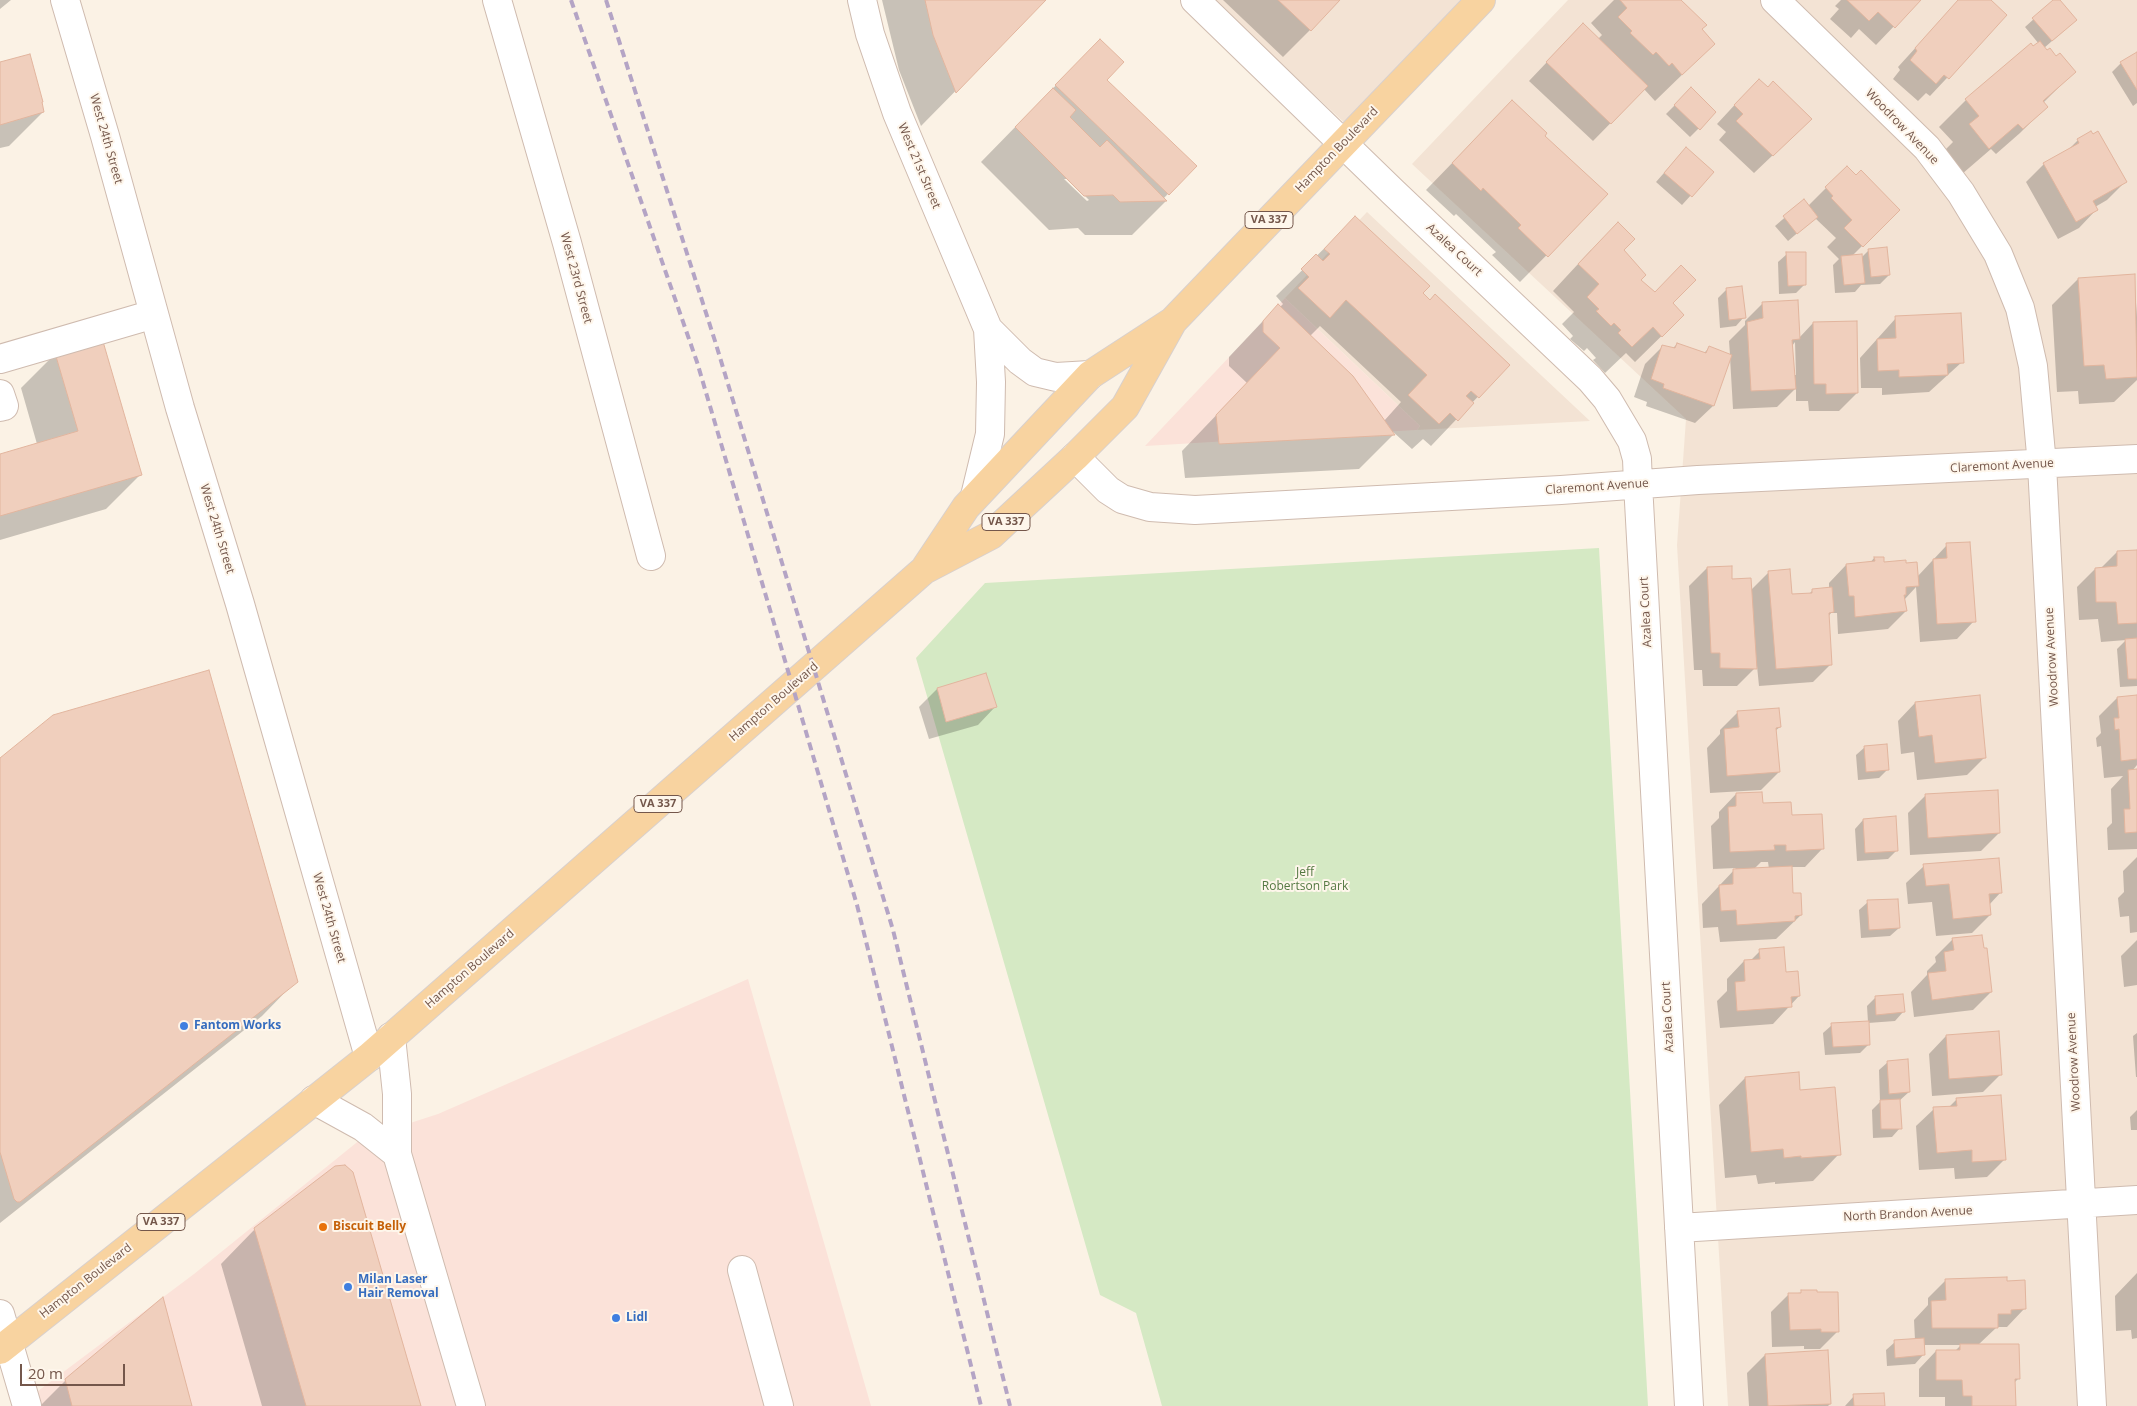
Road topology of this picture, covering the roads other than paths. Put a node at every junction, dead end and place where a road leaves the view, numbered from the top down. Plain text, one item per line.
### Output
1 (65, 0) edge
2 (497, 0) edge
3 (862, 0) edge
4 (1195, 0) edge
5 (1481, 0) edge
6 (1775, 0) edge
7 (1342, 144) junction
8 (154, 314) junction
9 (1173, 321) junction
10 (988, 329) junction
11 (0, 359) edge
12 (1090, 375) junction
13 (0, 394) edge
14 (0, 408) edge
15 (1076, 457) junction
16 (2137, 459) edge
17 (2042, 465) junction
18 (1638, 484) junction
19 (975, 496) junction
20 (652, 556) dead end
21 (924, 570) junction
22 (391, 1037) junction
23 (368, 1058) junction
24 (314, 1100) junction
25 (396, 1154) junction
26 (2137, 1200) edge
27 (2082, 1203) junction
28 (1679, 1228) junction
29 (742, 1270) dead end
30 (0, 1314) edge
31 (4, 1346) edge
32 (27, 1406) edge
33 (471, 1406) edge
34 (779, 1406) edge
35 (1689, 1406) edge
36 (2092, 1406) edge

1 - 8 street, West 24th Street
2 - 20 street, West 23rd Street
3 - 10 street, West 21st Street
4 - 7 street, Azalea Court
5 - 7 main road, Hampton Boulevard / VA 337
6 - 17 street, Woodrow Avenue
7 - 9 main road, Hampton Boulevard / VA 337
7 - 18 street, Azalea Court
8 - 11 street
8 - 23 street, West 24th Street
9 - 12 main road, Hampton Boulevard / VA 337
9 - 15 main road, Hampton Boulevard / VA 337
10 - 12 street, West 21st Street
10 - 19 street, West 21st Street
12 - 19 main road, Hampton Boulevard / VA 337
13 - 14 street
15 - 18 street, Claremont Avenue
15 - 21 main road, Hampton Boulevard / VA 337
16 - 17 street, Claremont Avenue
17 - 18 street, Claremont Avenue
17 - 27 street, Woodrow Avenue
18 - 28 street, Azalea Court
19 - 21 main road, Hampton Boulevard / VA 337
21 - 22 main road, Hampton Boulevard / VA 337
22 - 23 main road, Hampton Boulevard / VA 337
22 - 25 street
23 - 24 main road, Hampton Boulevard / VA 337
24 - 25 street
24 - 31 main road, Hampton Boulevard / VA 337
25 - 33 street
26 - 27 street, North Brandon Avenue
27 - 28 street, North Brandon Avenue
27 - 36 street, Woodrow Avenue
28 - 35 street, Azalea Court
29 - 34 street
30 - 31 street
31 - 32 street

